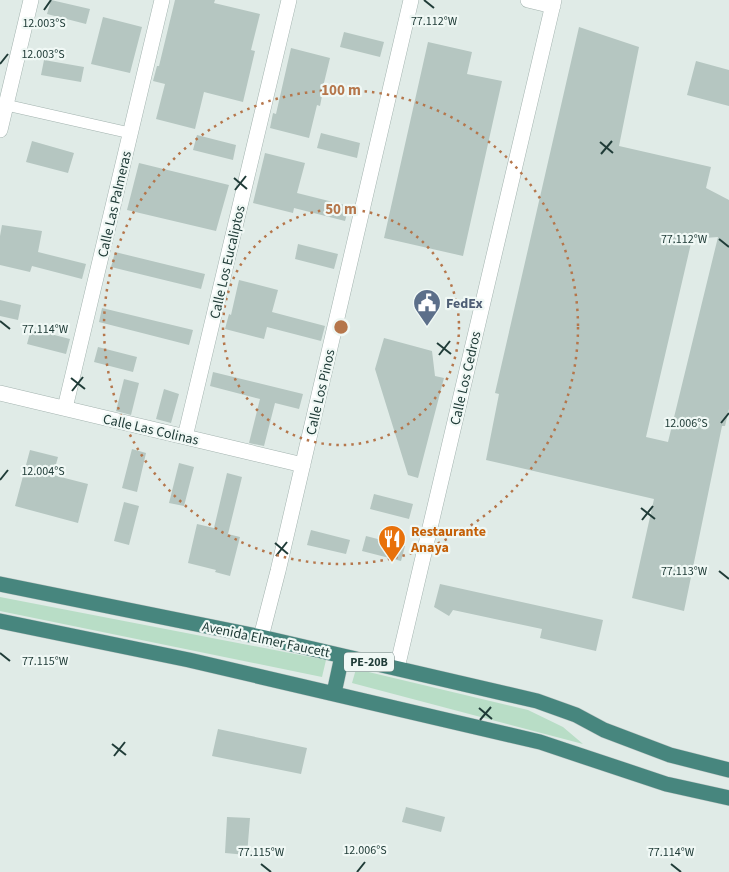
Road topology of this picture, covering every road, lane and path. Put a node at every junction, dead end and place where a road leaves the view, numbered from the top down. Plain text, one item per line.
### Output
1 (31, 0) edge
2 (162, 0) edge
3 (289, 0) edge
4 (411, 0) edge
5 (528, 0) edge
6 (554, 3) edge
7 (6, 105) junction
8 (0, 130) edge
9 (130, 133) junction
10 (0, 393) edge
11 (65, 408) junction
12 (185, 437) junction
13 (302, 465) junction
14 (0, 584) edge
15 (0, 621) edge
16 (261, 637) junction
17 (342, 656) junction
18 (397, 668) junction
19 (334, 693) junction
20 (729, 770) edge
21 (729, 798) edge

1 - 7 street
2 - 9 street, Calle Las Palmeras
3 - 12 street, Calle Los Eucaliptos
4 - 13 street, Calle Los Pinos
5 - 6 street
6 - 18 street, Calle Los Cedros
7 - 8 street
7 - 9 street
9 - 11 street, Calle Las Palmeras
10 - 11 street, Calle Las Colinas
11 - 12 street, Calle Las Colinas
12 - 13 street, Calle Las Colinas
13 - 16 street, Calle Los Pinos
14 - 16 highway, Avenida Elmer Faucett / PE-20B
15 - 19 highway
16 - 17 highway, Avenida Elmer Faucett / PE-20B
17 - 18 highway, Avenida Elmer Faucett / PE-20B
17 - 19 highway
18 - 20 highway, Avenida Elmer Faucett / PE-20B
19 - 21 highway

